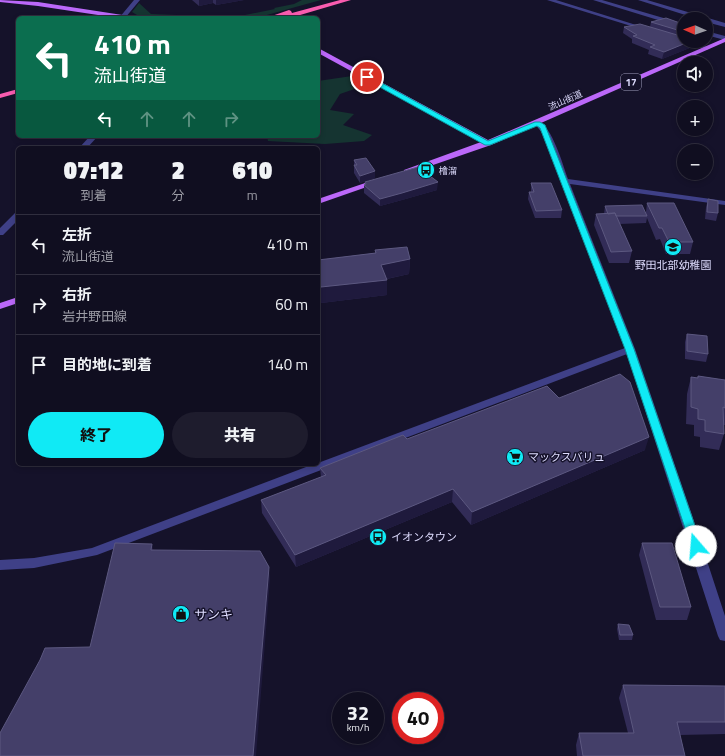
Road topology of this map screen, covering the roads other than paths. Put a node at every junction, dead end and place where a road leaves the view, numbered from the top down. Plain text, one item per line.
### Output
1 (0, 0) edge
2 (137, 0) edge
3 (333, 0) edge
4 (348, 0) edge
5 (550, 0) edge
6 (596, 0) edge
7 (641, 0) edge
8 (681, 12) edge
9 (110, 16) edge
10 (124, 16) edge
11 (276, 16) edge
12 (289, 16) edge
13 (713, 21) edge
14 (677, 24) edge
15 (725, 25) edge
16 (654, 32) edge
17 (713, 35) edge
18 (725, 39) edge
19 (713, 45) edge
20 (707, 48) edge
21 (320, 51) edge
22 (16, 87) edge
23 (0, 91) edge
24 (16, 92) edge
25 (0, 96) edge
26 (538, 123) junction
27 (92, 138) edge
28 (488, 143) junction
29 (85, 146) edge
30 (396, 175) edge
31 (382, 180) edge
32 (566, 181) junction
33 (320, 201) edge
34 (725, 203) edge
35 (16, 217) edge
36 (0, 233) edge
37 (16, 300) edge
38 (2, 304) edge
39 (630, 349) junction
40 (0, 565) edge
41 (725, 636) edge

1 - 9 main road
2 - 10 street
3 - 11 highway
4 - 12 highway
5 - 16 street
6 - 14 street
7 - 8 street
13 - 15 street
17 - 18 street
18 - 19 main road, 流山街道 / 17
20 - 26 main road, 流山街道 / 17
21 - 28 main road
22 - 23 highway
24 - 25 highway
26 - 28 main road, 流山街道 / 17
26 - 32 street
27 - 29 street
28 - 30 main road, 流山街道 / 17
31 - 33 main road
32 - 34 street
32 - 39 street
35 - 36 street
37 - 38 main road
39 - 40 street
39 - 41 street

